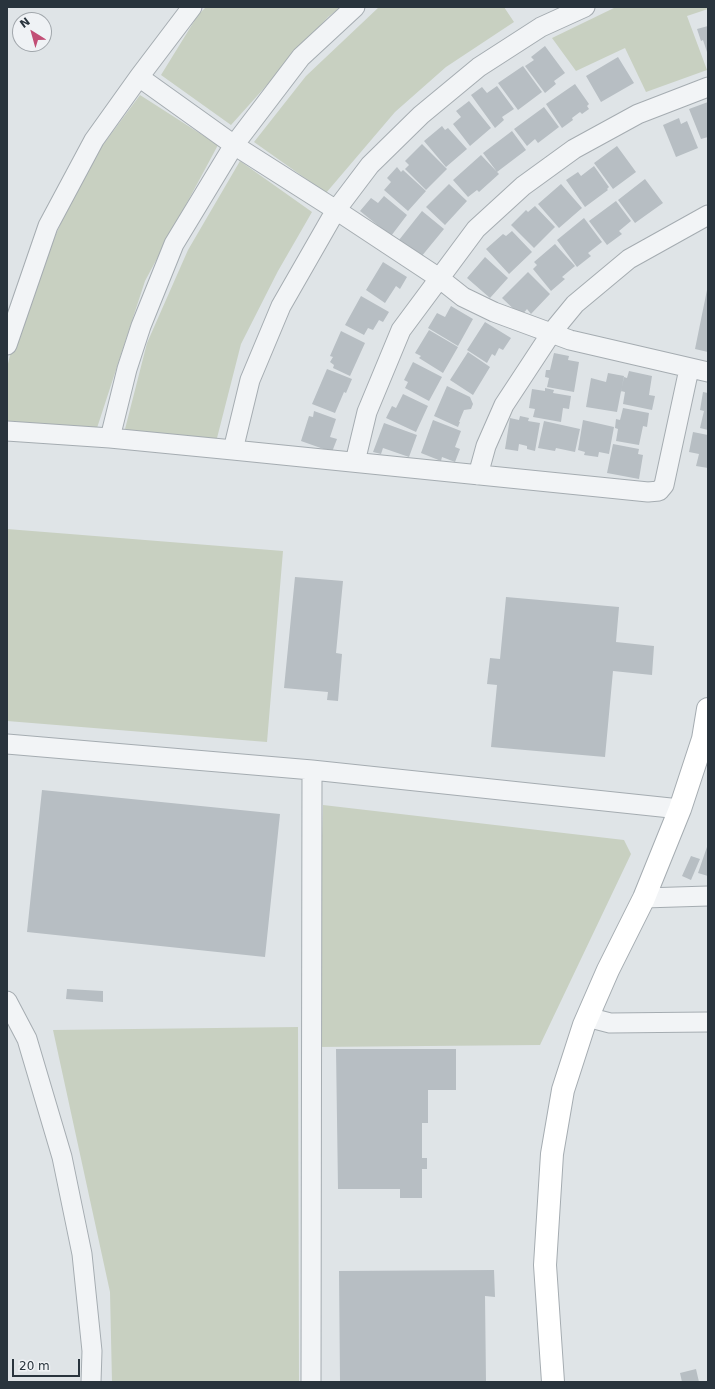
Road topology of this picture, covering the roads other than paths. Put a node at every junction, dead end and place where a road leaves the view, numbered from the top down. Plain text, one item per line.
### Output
1 (192, 7) edge
2 (355, 7) edge
3 (585, 7) edge
4 (139, 77) junction
5 (708, 87) edge
6 (234, 145) junction
7 (336, 210) junction
8 (708, 215) edge
9 (439, 278) junction
10 (552, 332) junction
11 (7, 345) edge
12 (689, 369) junction
13 (708, 372) edge
14 (7, 431) edge
15 (110, 438) junction
16 (233, 450) junction
17 (355, 462) junction
18 (478, 475) junction
19 (708, 709) edge
20 (706, 739) edge
21 (7, 744) edge
22 (312, 770) junction
23 (680, 809) junction
24 (708, 896) edge
25 (644, 898) junction
26 (7, 1001) edge
27 (587, 1017) junction
28 (708, 1022) edge
29 (91, 1382) edge
30 (311, 1382) edge
31 (553, 1382) edge

1 - 4 street
2 - 6 street
3 - 7 street
4 - 6 street
4 - 11 street
5 - 9 street
6 - 7 street
6 - 15 street
7 - 9 street
7 - 16 street
8 - 10 street
9 - 10 street
9 - 17 street
10 - 12 street
10 - 18 street
12 - 13 street
12 - 18 street
14 - 15 street
15 - 16 street
16 - 17 street
17 - 18 street
19 - 20 street
20 - 23 street
21 - 22 street
22 - 23 street
22 - 30 street
23 - 25 street
24 - 25 street
25 - 27 street
26 - 29 street
27 - 28 street
27 - 31 street

